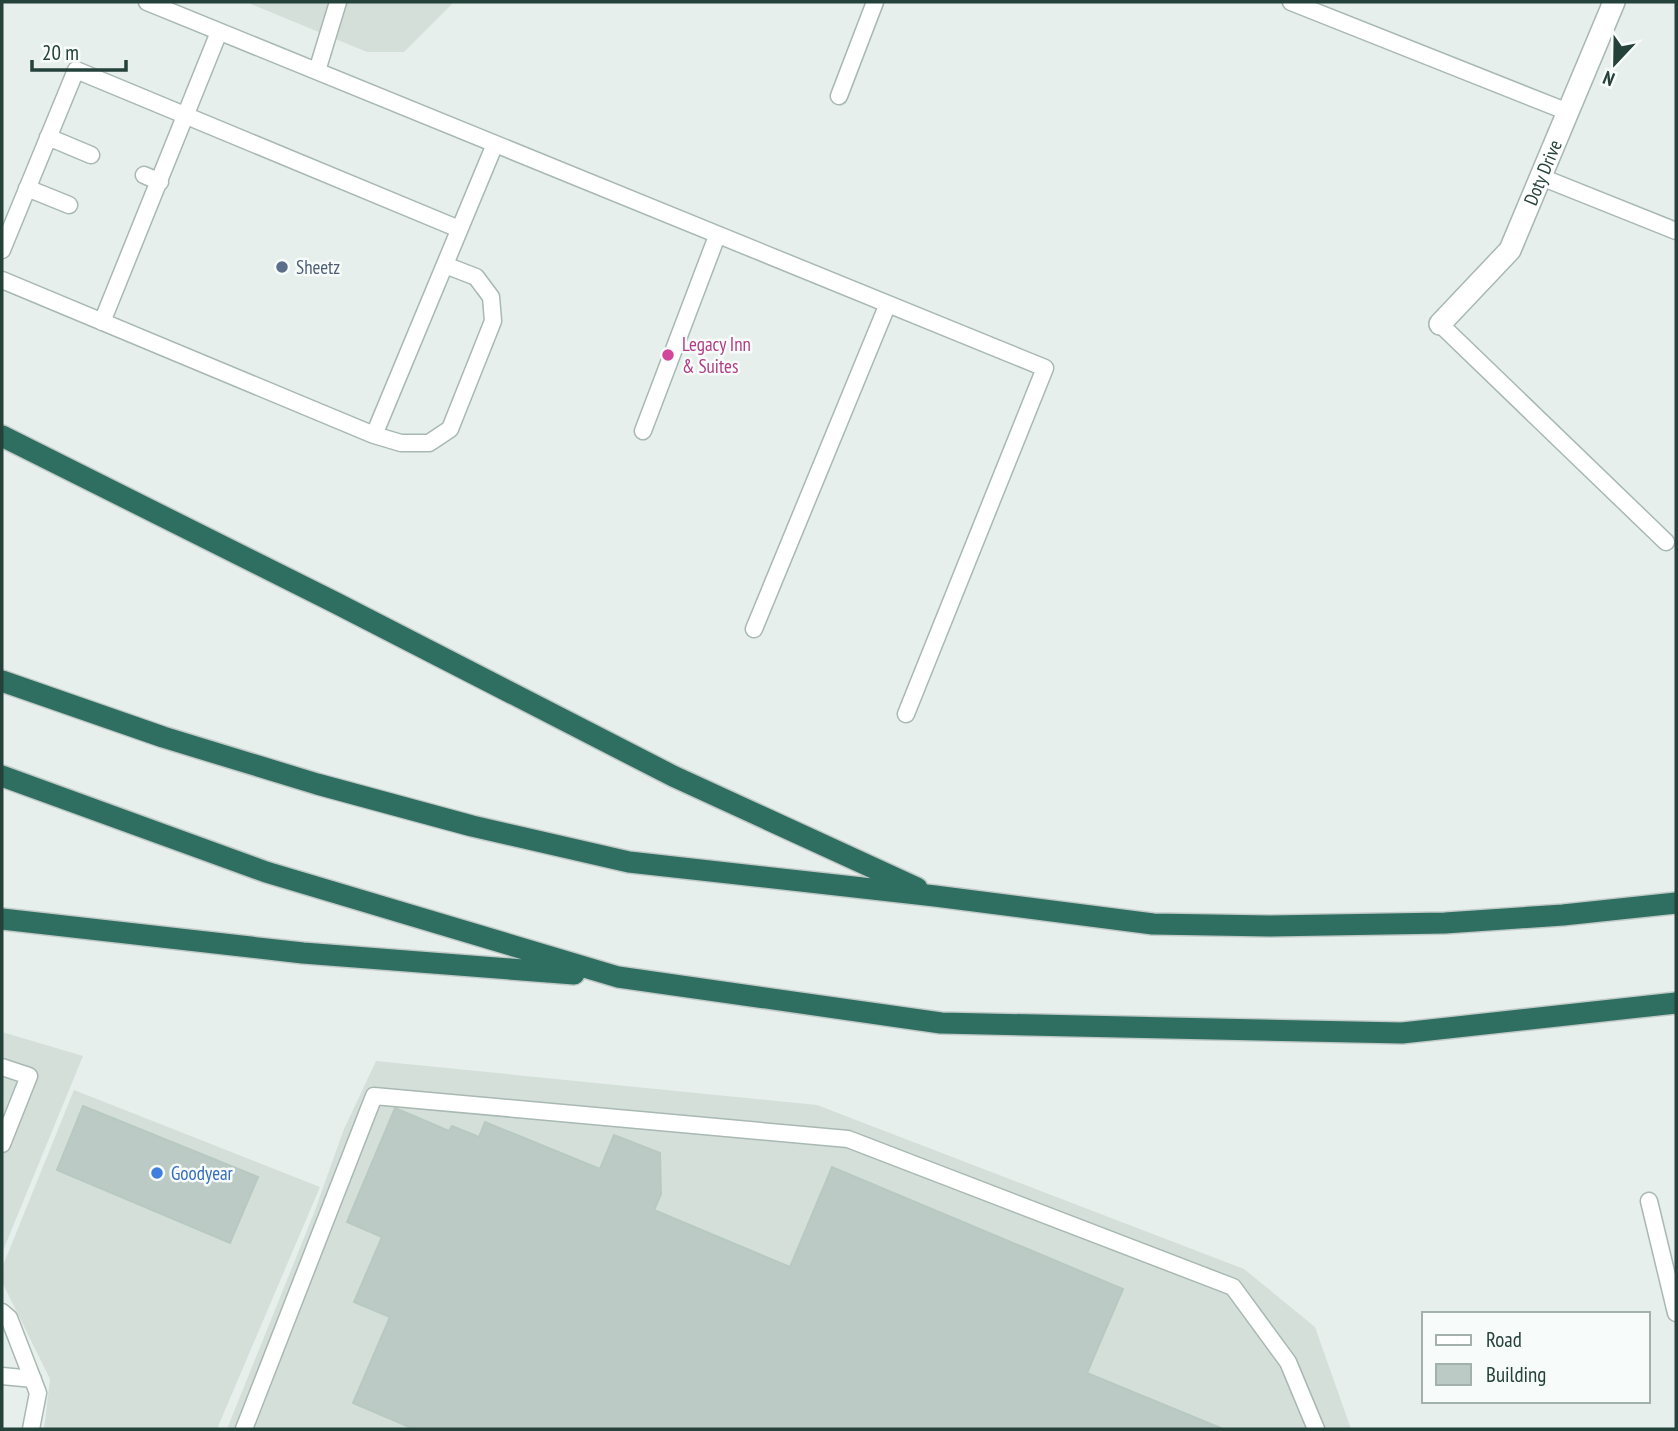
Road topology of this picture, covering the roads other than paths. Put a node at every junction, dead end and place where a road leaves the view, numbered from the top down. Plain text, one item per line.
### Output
1 (147, 2) edge
2 (338, 2) edge
3 (875, 2) edge
4 (1291, 2) edge
5 (1614, 2) edge
6 (219, 32) junction
7 (317, 71) junction
8 (839, 96) dead end
9 (1568, 112) junction
10 (187, 116) junction
11 (48, 137) junction
12 (495, 144) junction
13 (91, 155) dead end
14 (144, 175) dead end
15 (1541, 177) junction
16 (160, 182) junction
17 (27, 188) junction
18 (69, 205) dead end
19 (122, 228) dead end
20 (459, 229) junction
21 (1676, 231) edge
22 (138, 234) junction
23 (717, 236) junction
24 (2, 250) edge
25 (445, 265) junction
26 (2, 280) edge
27 (887, 306) junction
28 (102, 322) junction
29 (1440, 324) joint
30 (642, 431) dead end
31 (374, 435) junction
32 (2, 436) edge
33 (1666, 542) dead end
34 (754, 629) dead end
35 (2, 681) edge
36 (906, 714) dead end
37 (2, 776) edge
38 (935, 896) junction
39 (1676, 903) edge
40 (2, 919) edge
41 (618, 977) junction
42 (1676, 1003) edge
43 (2, 1067) edge
44 (2, 1144) edge
45 (1649, 1201) dead end
46 (2, 1312) edge
47 (1676, 1313) edge
48 (2, 1376) edge
49 (33, 1379) junction
50 (31, 1429) edge
51 (244, 1429) edge
52 (1316, 1429) edge

1 - 6 lane
2 - 7 lane
3 - 8 lane
4 - 9 lane
5 - 9 street, Doty Drive
6 - 7 lane
6 - 10 lane
7 - 12 lane
9 - 15 street, Doty Drive
10 - 11 lane
10 - 16 lane
10 - 20 lane
11 - 13 lane
11 - 17 lane
12 - 20 lane
12 - 23 lane
14 - 16 lane
15 - 21 lane
15 - 29 street, Doty Drive
16 - 22 lane
17 - 18 lane
17 - 24 lane
19 - 22 lane
20 - 25 lane
22 - 28 lane
23 - 27 lane
23 - 30 lane
25 - 31 lane
25 - 31 lane
26 - 28 lane
27 - 34 lane
27 - 36 lane
28 - 31 lane
29 - 33 lane
32 - 38 highway
35 - 38 highway
37 - 41 highway
38 - 39 highway
40 - 41 highway
41 - 42 highway
43 - 44 lane
45 - 47 lane
46 - 49 lane
48 - 49 lane
49 - 50 lane
51 - 52 lane

